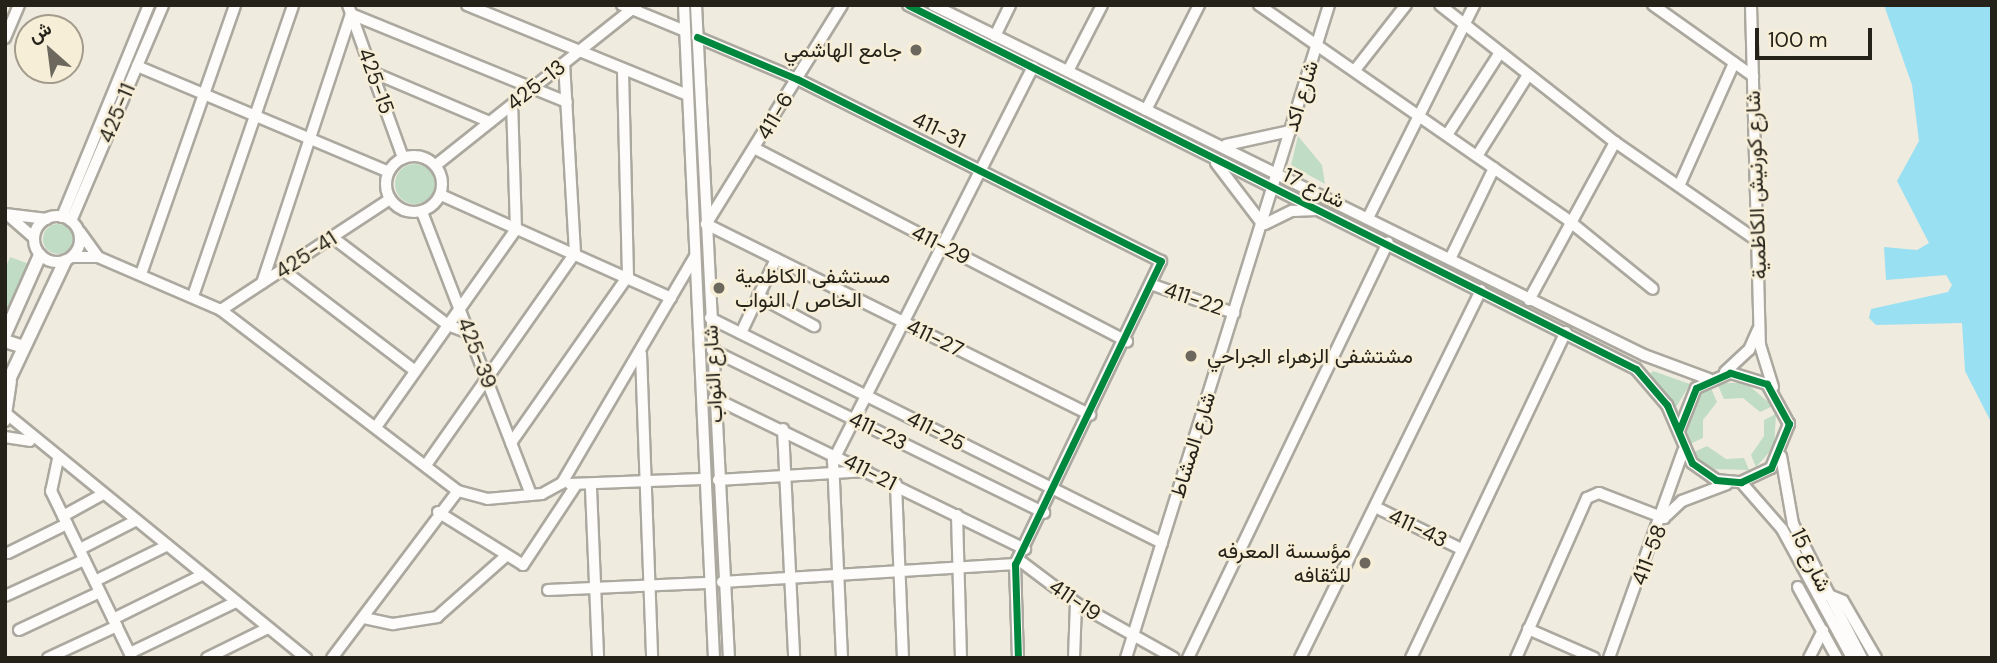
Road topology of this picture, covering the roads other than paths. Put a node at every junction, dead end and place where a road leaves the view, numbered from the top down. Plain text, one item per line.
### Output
1 (19, 5) edge
2 (149, 5) edge
3 (163, 5) edge
4 (235, 5) edge
5 (293, 5) edge
6 (467, 5) edge
7 (684, 5) edge
8 (696, 5) edge
9 (842, 5) edge
10 (908, 5) edge
11 (933, 5) edge
12 (1010, 5) edge
13 (1102, 5) edge
14 (1199, 5) edge
15 (1259, 5) edge
16 (1329, 5) edge
17 (1406, 5) edge
18 (1440, 5) edge
19 (1474, 5) edge
20 (1653, 5) edge
21 (1751, 5) edge
22 (630, 7) edge
23 (349, 10) edge
24 (1463, 27) junction
25 (685, 31) junction
26 (995, 36) junction
27 (697, 37) junction
28 (5, 38) edge
29 (1317, 45) junction
30 (580, 51) junction
31 (1499, 54) junction
32 (564, 63) junction
33 (1734, 63) junction
34 (137, 66) junction
35 (1033, 67) junction
36 (623, 69) junction
37 (1355, 70) junction
38 (1068, 71) junction
39 (372, 72) junction
40 (1528, 75) junction
41 (1753, 76) junction
42 (797, 79) junction
43 (532, 89) junction
44 (205, 95) junction
45 (687, 95) junction
46 (566, 103) junction
47 (512, 105) junction
48 (1146, 110) junction
49 (1418, 115) junction
50 (256, 116) junction
51 (490, 122) junction
52 (1290, 131) junction
53 (1447, 135) junction
54 (307, 137) junction
55 (1615, 142) junction
56 (1221, 145) junction
57 (756, 149) junction
58 (1476, 156) junction
59 (403, 158) junction
60 (1210, 158) junction
61 (436, 165) junction
62 (1493, 168) junction
63 (980, 170) junction
64 (1278, 171) junction
65 (389, 172) junction
66 (1679, 186) junction
67 (1273, 187) junction
68 (441, 195) junction
69 (390, 199) junction
70 (1321, 211) junction
71 (422, 212) junction
72 (5, 214) edge
73 (1369, 216) junction
74 (47, 219) junction
75 (66, 219) junction
76 (1568, 220) junction
77 (706, 224) junction
78 (1262, 226) junction
79 (516, 229) junction
80 (78, 230) junction
81 (332, 237) junction
82 (34, 238) junction
83 (1758, 241) junction
84 (1388, 243) junction
85 (942, 245) junction
86 (575, 253) junction
87 (40, 255) junction
88 (98, 257) junction
89 (694, 258) junction
90 (69, 259) junction
91 (776, 259) junction
92 (1450, 259) junction
93 (283, 270) junction
94 (141, 274) junction
95 (628, 276) junction
96 (262, 283) junction
97 (1153, 285) junction
98 (1653, 289) dead end
99 (1481, 290) junction
100 (193, 296) junction
101 (758, 296) junction
102 (670, 298) junction
103 (1529, 300) junction
104 (459, 308) junction
105 (221, 310) junction
106 (1234, 313) junction
107 (710, 318) junction
108 (903, 322) junction
109 (1760, 323) junction
110 (448, 325) junction
111 (814, 326) dead end
112 (1566, 332) junction
113 (469, 333) junction
114 (741, 333) junction
115 (5, 334) edge
116 (5, 341) edge
117 (1127, 341) junction
118 (23, 346) junction
119 (712, 350) junction
120 (641, 351) junction
121 (10, 367) edge
122 (415, 371) junction
123 (1723, 374) junction
124 (486, 379) junction
125 (1709, 379) junction
126 (5, 388) edge
127 (1774, 391) junction
128 (866, 395) junction
129 (714, 398) junction
130 (1090, 415) junction
131 (6, 418) edge
132 (853, 419) junction
133 (376, 427) junction
134 (783, 429) junction
135 (1679, 431) junction
136 (5, 437) edge
137 (34, 442) junction
138 (512, 443) junction
139 (1684, 451) junction
140 (835, 454) junction
141 (1781, 456) junction
142 (58, 458) junction
143 (426, 465) junction
144 (869, 471) junction
145 (832, 473) junction
146 (785, 476) junction
147 (702, 479) junction
148 (718, 480) junction
149 (562, 483) junction
150 (1736, 483) junction
151 (896, 484) junction
152 (576, 485) junction
153 (643, 485) junction
154 (591, 488) junction
155 (458, 491) junction
156 (1054, 491) junction
157 (103, 494) junction
158 (531, 495) junction
159 (1375, 508) junction
160 (438, 512) junction
161 (1044, 513) junction
162 (957, 515) junction
163 (1664, 518) junction
164 (65, 520) junction
165 (135, 521) junction
166 (1162, 543) junction
167 (166, 546) junction
168 (1025, 549) junction
169 (80, 550) junction
170 (1461, 550) junction
171 (8, 553) dead end
172 (506, 556) junction
173 (85, 560) junction
174 (1017, 562) junction
175 (959, 567) junction
176 (899, 571) junction
177 (202, 575) junction
178 (837, 575) junction
179 (790, 578) junction
180 (95, 582) junction
181 (722, 582) junction
182 (706, 583) junction
183 (650, 585) junction
184 (1798, 587) dead end
185 (594, 588) junction
186 (548, 590) dead end
187 (100, 592) junction
188 (1826, 594) junction
189 (5, 596) edge
190 (236, 602) junction
191 (1076, 603) junction
192 (1829, 616) junction
193 (364, 618) junction
194 (115, 622) junction
195 (268, 628) junction
196 (1528, 629) junction
197 (19, 630) dead end
198 (1823, 632) junction
199 (1133, 637) junction
200 (131, 656) edge
201 (48, 658) edge
202 (207, 658) edge
203 (305, 658) edge
204 (332, 658) edge
205 (598, 658) edge
206 (652, 658) edge
207 (714, 658) edge
208 (729, 658) edge
209 (794, 658) edge
210 (842, 658) edge
211 (902, 658) edge
212 (961, 658) edge
213 (1018, 658) edge
214 (1074, 658) edge
215 (1126, 658) edge
216 (1174, 658) edge
217 (1188, 658) edge
218 (1300, 658) edge
219 (1411, 658) edge
220 (1516, 658) edge
221 (1594, 658) edge
222 (1609, 658) edge
223 (1809, 658) edge
224 (1837, 658) edge
225 (1852, 658) edge
226 (1861, 658) edge
227 (1876, 658) edge

1 - 28 street
2 - 75 street, 425-11
3 - 34 street, 425-11
4 - 44 street
5 - 50 street
6 - 30 street
7 - 25 street, شارع النواب
8 - 27 street, شارع النواب
9 - 42 street, 411-6
10 - 35 street, شارع 17
11 - 26 street, شارع 17
12 - 26 street
13 - 38 street
14 - 48 street
15 - 29 street
16 - 29 street, شارع اكد
17 - 37 street
18 - 24 street
19 - 24 street
20 - 33 street
21 - 41 street, شارع كورنيش الكاظمية
22 - 25 street
22 - 30 street, 425-13
23 - 39 street, 425-15
23 - 43 street
23 - 54 street
24 - 31 street
24 - 49 street
25 - 45 street, شارع النواب
26 - 38 street, شارع 17
27 - 42 street, 411-31
27 - 77 street, شارع النواب
29 - 37 street
29 - 52 street, شارع اكد
30 - 32 street, 425-13
30 - 36 street
31 - 40 street
31 - 53 street
32 - 43 street, 425-13
32 - 46 street
33 - 41 street
33 - 66 street
34 - 44 street
34 - 75 street, 425-11
35 - 60 street, شارع 17
35 - 63 street
36 - 45 street
36 - 95 street
37 - 49 street
38 - 48 street, شارع 17
39 - 51 street
39 - 59 street, 425-15
40 - 55 street
40 - 58 street
41 - 83 street, شارع كورنيش الكاظمية
42 - 57 street, 411-6
42 - 63 street, 411-31
43 - 46 street
43 - 47 street, 425-13
44 - 50 street
44 - 94 street
45 - 89 street, شارع النواب
46 - 86 street
47 - 51 street, 425-13
47 - 79 street
48 - 56 street, شارع 17
49 - 53 street
49 - 73 street
50 - 54 street
50 - 100 street
51 - 61 street, 425-13
52 - 56 street
52 - 64 street, شارع اكد
53 - 58 street
54 - 65 street
54 - 96 street
55 - 66 street
55 - 76 street
56 - 64 street, شارع 17
57 - 77 street, 411-6
57 - 85 street, 411-29
58 - 62 street
59 - 61 street
59 - 65 street
60 - 67 street, شارع 17
60 - 78 street
61 - 68 street
62 - 76 street
62 - 92 street
63 - 85 street
63 - 97 street, 411-31
64 - 67 street, شارع اكد
64 - 73 street, شارع 17
65 - 69 street
66 - 83 street
67 - 70 street, شارع 17
67 - 78 street, شارع المشاط
68 - 71 street
68 - 79 street
69 - 71 street
69 - 81 street, 425-41
70 - 78 street
70 - 84 street, شارع 17
71 - 104 street, 425-39
72 - 74 street
72 - 82 street
73 - 92 street, شارع 17
74 - 75 street
74 - 82 street
75 - 80 street
76 - 98 street
76 - 103 street
77 - 91 street, 411-27
77 - 107 street, شارع النواب
78 - 106 street, شارع المشاط
79 - 86 street
79 - 104 street
80 - 88 street
80 - 90 street
81 - 93 street, 425-41
81 - 110 street
82 - 87 street
83 - 109 street, شارع كورنيش الكاظمية
84 - 99 street, شارع 17
84 - 217 street
85 - 108 street
85 - 117 street, 411-29
86 - 95 street
86 - 124 street
87 - 90 street
87 - 115 main road
88 - 90 street
88 - 94 street
89 - 102 street
89 - 147 street, شارع النواب
90 - 118 main road
91 - 101 street
91 - 108 street, 411-27
92 - 103 street, شارع 17
93 - 96 street, 425-41
93 - 122 street
94 - 100 street
95 - 102 street
95 - 138 street
96 - 105 street, 425-41
97 - 106 street, 411-22
97 - 117 street
99 - 112 street, شارع 17
99 - 159 street
100 - 105 street
101 - 111 street
101 - 114 street
102 - 120 street
103 - 125 street, شارع 17
104 - 110 street
104 - 113 street, 425-39
105 - 133 street
106 - 166 street, شارع المشاط
107 - 114 street, 411-25
107 - 119 street, شارع النواب
108 - 128 street
108 - 130 street, 411-27
109 - 123 street, شارع كورنيش الكاظمية
109 - 127 street, شارع كورنيش الكاظمية
110 - 113 street
110 - 122 street
112 - 135 street, شارع 17
112 - 170 street
113 - 124 street, 425-39
114 - 128 street, 411-25
116 - 118 main road
117 - 130 street
118 - 121 main road
119 - 129 street, شارع النواب
119 - 132 street, 411-23
120 - 149 street
120 - 153 street
121 - 126 main road
121 - 131 street
122 - 133 street
123 - 125 street
123 - 127 street
124 - 138 street, 425-39
124 - 143 street
125 - 135 street
127 - 141 street
128 - 132 street
128 - 156 street, 411-25
129 - 134 street, 411-21
129 - 148 street, شارع النواب
130 - 156 street
131 - 137 street
132 - 140 street
132 - 161 street, 411-23
133 - 143 street
134 - 140 street, 411-21
134 - 146 street
135 - 139 street
136 - 137 street
137 - 142 street
138 - 158 street, 425-39
139 - 150 street
139 - 163 street, 411-58
140 - 144 street, 411-21
140 - 145 street
141 - 150 street
141 - 188 street, شارع 15
142 - 157 street
142 - 164 street
143 - 155 street
144 - 145 street
144 - 151 street, 411-21
145 - 146 street
145 - 178 street
146 - 148 street
146 - 179 street
147 - 153 street
147 - 182 street, شارع النواب
148 - 181 street, شارع النواب
149 - 152 street
149 - 158 street
150 - 163 street
150 - 192 street, شارع 15
151 - 162 street, 411-21
151 - 176 street
152 - 154 street
152 - 172 street
153 - 154 street
153 - 183 street
154 - 185 street
155 - 158 street
155 - 160 street
156 - 161 street
156 - 166 street, 411-25
157 - 164 street
157 - 165 street
159 - 170 street, 411-43
159 - 218 street
160 - 172 street
160 - 193 street
161 - 168 street
162 - 168 street, 411-21
162 - 175 street
163 - 196 street
163 - 222 street, 411-58
164 - 169 street
164 - 171 street
165 - 167 street
165 - 169 street
166 - 199 street, شارع المشاط
167 - 177 street
167 - 180 street
168 - 174 street
169 - 173 street
170 - 219 street
172 - 193 street
173 - 180 street
173 - 189 street
174 - 175 street
174 - 191 street, 411-19
174 - 213 street
175 - 176 street
175 - 212 street
176 - 178 street
176 - 211 street
177 - 190 street
177 - 194 street
178 - 179 street
178 - 210 street
179 - 181 street
179 - 209 street
180 - 187 street
181 - 208 street, شارع النواب
182 - 183 street
182 - 207 street, شارع النواب
183 - 185 street
183 - 206 street
184 - 198 street
185 - 186 street
185 - 205 street
187 - 194 street
187 - 197 street
188 - 226 street, شارع 15
188 - 227 street
190 - 195 street
190 - 200 street
191 - 199 street, 411-19
191 - 214 street
192 - 198 street
192 - 225 street, شارع 15
193 - 204 street
194 - 200 street
194 - 201 street
195 - 202 street
195 - 203 street
196 - 220 street
196 - 221 street
198 - 223 street
198 - 224 street
199 - 215 street, شارع المشاط
199 - 216 street, 411-19

